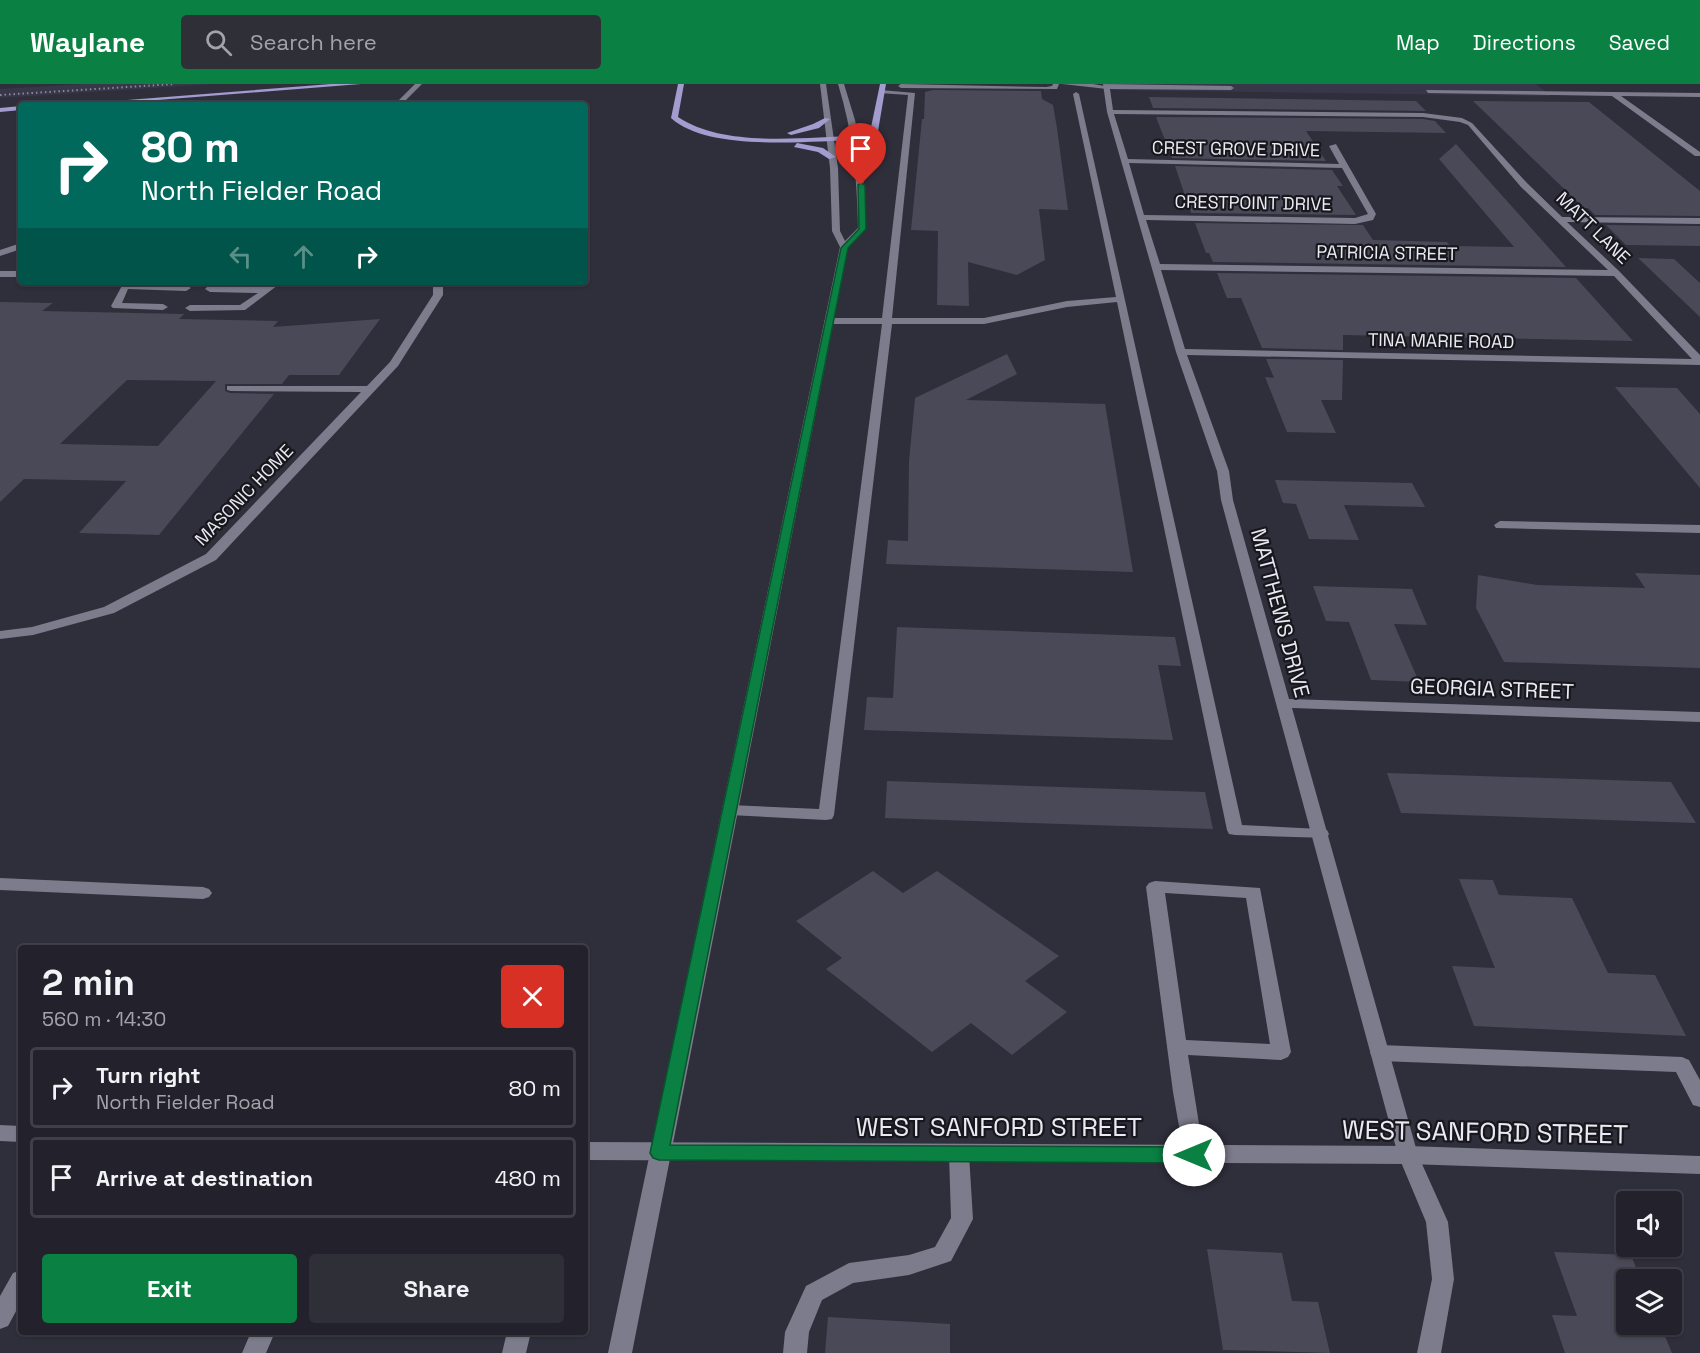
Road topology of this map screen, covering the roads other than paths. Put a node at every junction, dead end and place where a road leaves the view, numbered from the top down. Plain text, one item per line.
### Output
1 (358, 84) edge
2 (419, 84) edge
3 (680, 84) edge
4 (823, 84) edge
5 (841, 84) edge
6 (910, 84) edge
7 (1056, 84) edge
8 (1065, 84) edge
9 (1545, 84) edge
10 (901, 86) junction
11 (1106, 86) edge
12 (882, 87) edge
13 (1231, 88) dead end
14 (1428, 91) dead end
15 (1555, 92) junction
16 (1076, 94) dead end
17 (1614, 94) junction
18 (1700, 95) edge
19 (108, 102) edge
20 (399, 102) edge
21 (18, 108) edge
22 (0, 110) edge
23 (1110, 112) junction
24 (827, 119) junction
25 (759, 138) junction
26 (828, 138) junction
27 (857, 138) junction
28 (1333, 146) dead end
29 (1698, 153) dead end
30 (832, 157) junction
31 (860, 162) junction
32 (1125, 162) junction
33 (1346, 166) junction
34 (1142, 217) junction
35 (1559, 219) junction
36 (1700, 221) edge
37 (18, 247) edge
38 (844, 248) junction
39 (0, 253) edge
40 (1158, 267) junction
41 (1616, 273) junction
42 (0, 274) edge
43 (18, 274) edge
44 (127, 285) edge
45 (142, 285) edge
46 (275, 285) edge
47 (438, 285) edge
48 (186, 288) dead end
49 (210, 289) dead end
50 (268, 291) junction
51 (1121, 299) junction
52 (163, 307) dead end
53 (190, 308) dead end
54 (830, 321) junction
55 (887, 321) junction
56 (1182, 352) junction
57 (1700, 362) edge
58 (231, 388) dead end
59 (371, 388) junction
60 (1500, 525) dead end
61 (1700, 529) edge
62 (0, 635) edge
63 (1283, 703) junction
64 (1700, 717) edge
65 (730, 810) junction
66 (1321, 834) junction
67 (0, 884) edge
68 (203, 893) dead end
69 (1177, 1047) junction
70 (1380, 1053) junction
71 (1700, 1099) edge
72 (0, 1133) edge
73 (18, 1134) edge
74 (588, 1150) edge
75 (659, 1153) junction
76 (959, 1154) junction
77 (1194, 1155) junction
78 (1408, 1155) junction
79 (1700, 1165) edge
80 (18, 1285) edge
81 (0, 1318) edge
82 (262, 1335) edge
83 (518, 1335) edge
84 (254, 1353) edge
85 (513, 1353) edge
86 (620, 1353) edge
87 (795, 1353) edge
88 (1429, 1353) edge

1 - 19 main road
2 - 20 street
3 - 25 main road
4 - 24 street
5 - 27 street
6 - 10 street
7 - 10 street
8 - 11 street
9 - 15 street
10 - 12 street
11 - 13 street
11 - 23 street, MATTHEWS DRIVE
12 - 31 main road
12 - 55 street
14 - 15 street
15 - 17 street
16 - 51 street
17 - 18 street
17 - 29 street
21 - 22 main road
23 - 32 street, MATTHEWS DRIVE
23 - 35 street, MATT LANE
24 - 25 main road
24 - 26 street
25 - 26 main road
25 - 30 main road
26 - 27 main road
26 - 30 street
27 - 31 street
28 - 33 street
30 - 38 street
31 - 38 street
32 - 33 street, CREST GROVE DRIVE
32 - 34 street, MATTHEWS DRIVE
33 - 34 street, CRESTPOINT DRIVE
34 - 40 street, MATTHEWS DRIVE
35 - 36 street
35 - 41 street, MATT LANE
37 - 39 street
38 - 54 street
40 - 41 street, PATRICIA STREET
40 - 56 street, MATTHEWS DRIVE
41 - 57 street, MATT LANE
42 - 43 street
44 - 52 street
45 - 48 street
46 - 50 street
47 - 59 street, MASONIC HOME
49 - 50 street
50 - 53 street
51 - 55 street
51 - 66 street
54 - 55 street
54 - 65 street
55 - 65 street
56 - 57 street, TINA MARIE ROAD
56 - 63 street, MATTHEWS DRIVE
58 - 59 street
59 - 62 street, MASONIC HOME
60 - 61 street
63 - 64 street, GEORGIA STREET
63 - 66 street, MATTHEWS DRIVE
65 - 75 street
66 - 70 street, MATTHEWS DRIVE
67 - 68 street
69 - 69 street
69 - 77 street
70 - 71 street
70 - 78 street, MATTHEWS DRIVE
72 - 73 street
74 - 75 street, WEST SANFORD STREET
75 - 76 street, WEST SANFORD STREET
75 - 86 street
76 - 77 street, WEST SANFORD STREET
76 - 87 street
77 - 78 street, WEST SANFORD STREET
78 - 79 street, WEST SANFORD STREET
78 - 88 street, MATTHEWS DRIVE
80 - 81 street
82 - 84 street
83 - 85 street

